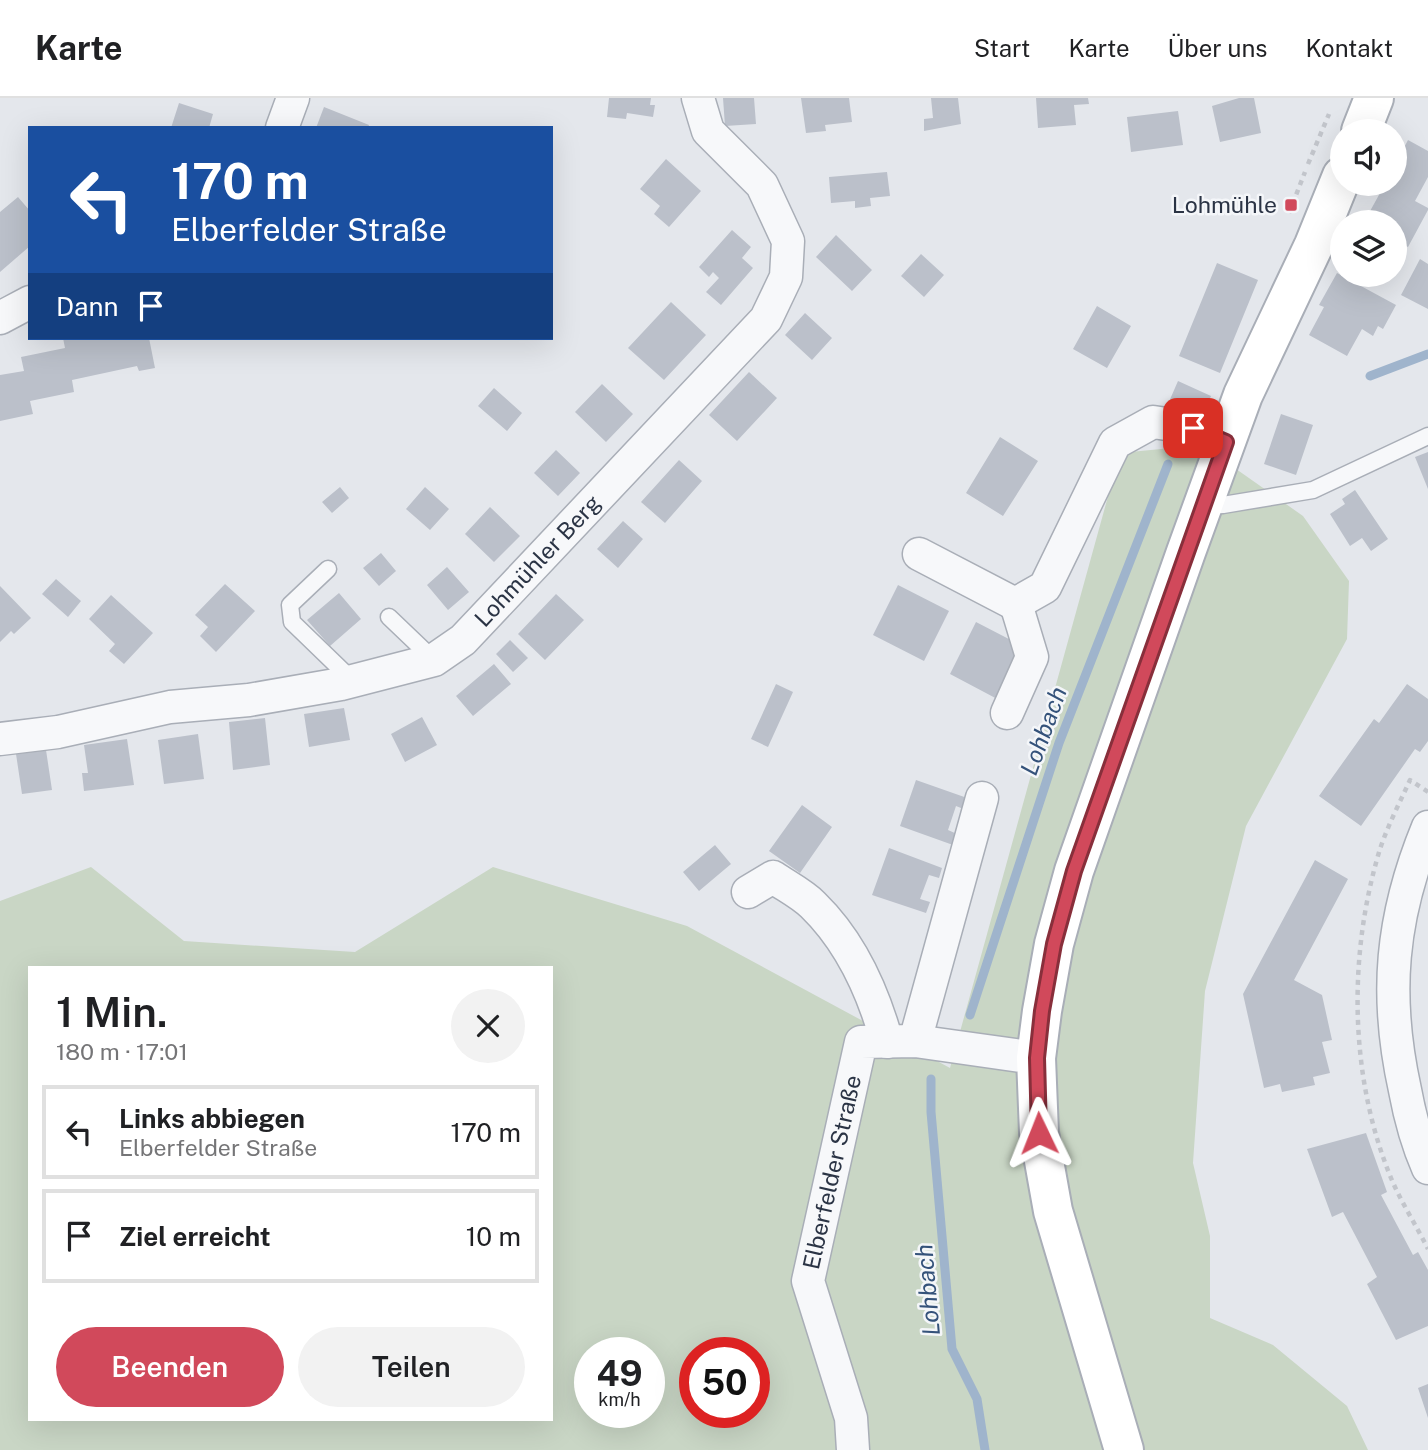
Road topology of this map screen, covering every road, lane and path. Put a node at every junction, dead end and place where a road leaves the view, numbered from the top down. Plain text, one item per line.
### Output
1 (293, 98) edge
2 (698, 98) edge
3 (1374, 98) edge
4 (1366, 119) edge
5 (283, 126) edge
6 (1334, 196) edge
7 (28, 303) edge
8 (0, 318) edge
9 (1428, 436) edge
10 (1226, 442) junction
11 (1203, 506) junction
12 (919, 554) dead end
13 (328, 569) dead end
14 (1016, 604) junction
15 (389, 617) dead end
16 (434, 660) junction
17 (353, 681) junction
18 (1007, 713) dead end
19 (0, 739) edge
20 (982, 798) dead end
21 (1428, 827) edge
22 (748, 892) dead end
23 (901, 1041) junction
24 (1037, 1058) junction
25 (1428, 1168) edge
26 (853, 1450) edge
27 (1124, 1450) edge

1 - 5 street
2 - 16 street, Lohmühler Berg
3 - 4 main road
6 - 10 main road
7 - 8 street
9 - 11 lane
10 - 11 main road
10 - 14 street
11 - 24 main road
12 - 14 street
13 - 17 lane
14 - 18 street
15 - 16 lane
16 - 17 street, Lohmühler Berg
17 - 19 street, Lohmühler Berg
20 - 23 street
21 - 25 street
22 - 23 street
23 - 24 street, Elberfelder Straße
23 - 26 street, Elberfelder Straße
24 - 27 main road

